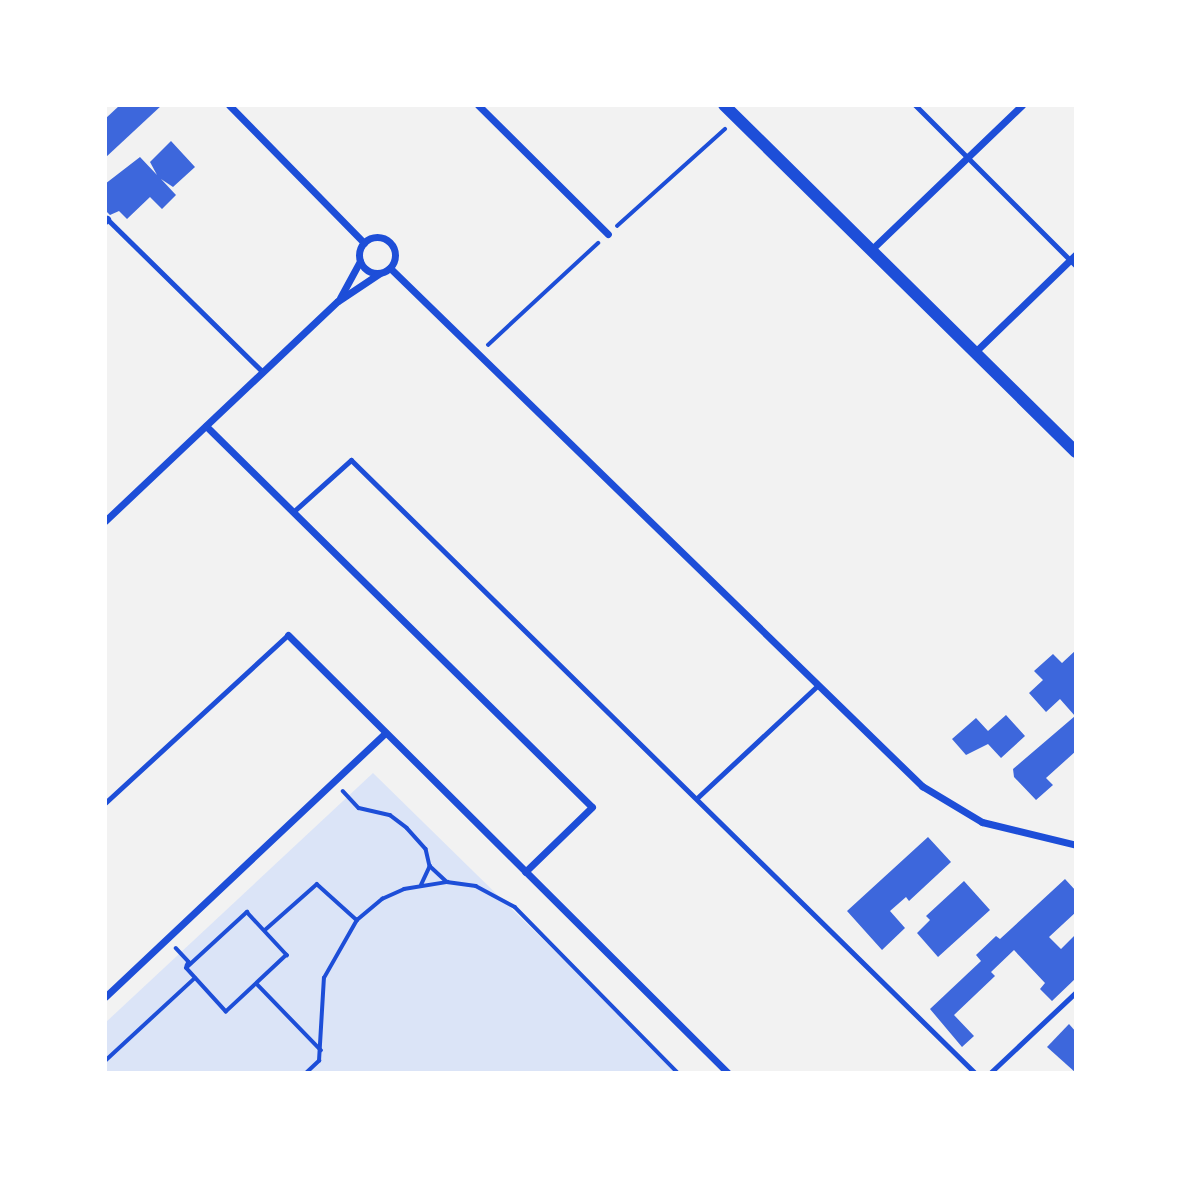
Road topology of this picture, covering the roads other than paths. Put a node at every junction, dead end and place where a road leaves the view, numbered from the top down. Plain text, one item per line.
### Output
1 (229, 105) edge
2 (478, 105) edge
3 (724, 105) edge
4 (915, 105) edge
5 (1022, 105) edge
6 (967, 156) junction
7 (106, 219) edge
8 (608, 234) dead end
9 (364, 243) junction
10 (872, 249) junction
11 (1074, 260) edge
12 (360, 261) junction
13 (390, 268) junction
14 (380, 273) junction
15 (338, 301) junction
16 (973, 354) junction
17 (263, 372) junction
18 (206, 426) junction
19 (1076, 452) edge
20 (293, 512) junction
21 (105, 521) edge
22 (288, 635) joint
23 (818, 685) junction
24 (385, 733) junction
25 (696, 798) junction
26 (105, 803) edge
27 (1076, 845) edge
28 (525, 872) junction
29 (1076, 992) edge
30 (105, 997) edge
31 (728, 1073) edge
32 (975, 1073) edge
33 (990, 1073) edge

1 - 9 street
2 - 8 street
3 - 10 street
4 - 6 lane
5 - 6 street
6 - 10 street
6 - 11 lane
7 - 17 lane
9 - 12 street
9 - 13 street
10 - 16 street
11 - 16 street
12 - 14 street
12 - 15 street
13 - 14 street
13 - 23 street
14 - 15 street
15 - 17 street
16 - 19 street
17 - 18 street
18 - 20 street
18 - 21 street
20 - 25 lane
20 - 28 street
22 - 24 street
22 - 26 lane
23 - 25 lane
23 - 27 street
24 - 28 street
24 - 30 street
25 - 32 lane
28 - 31 street
29 - 33 lane

